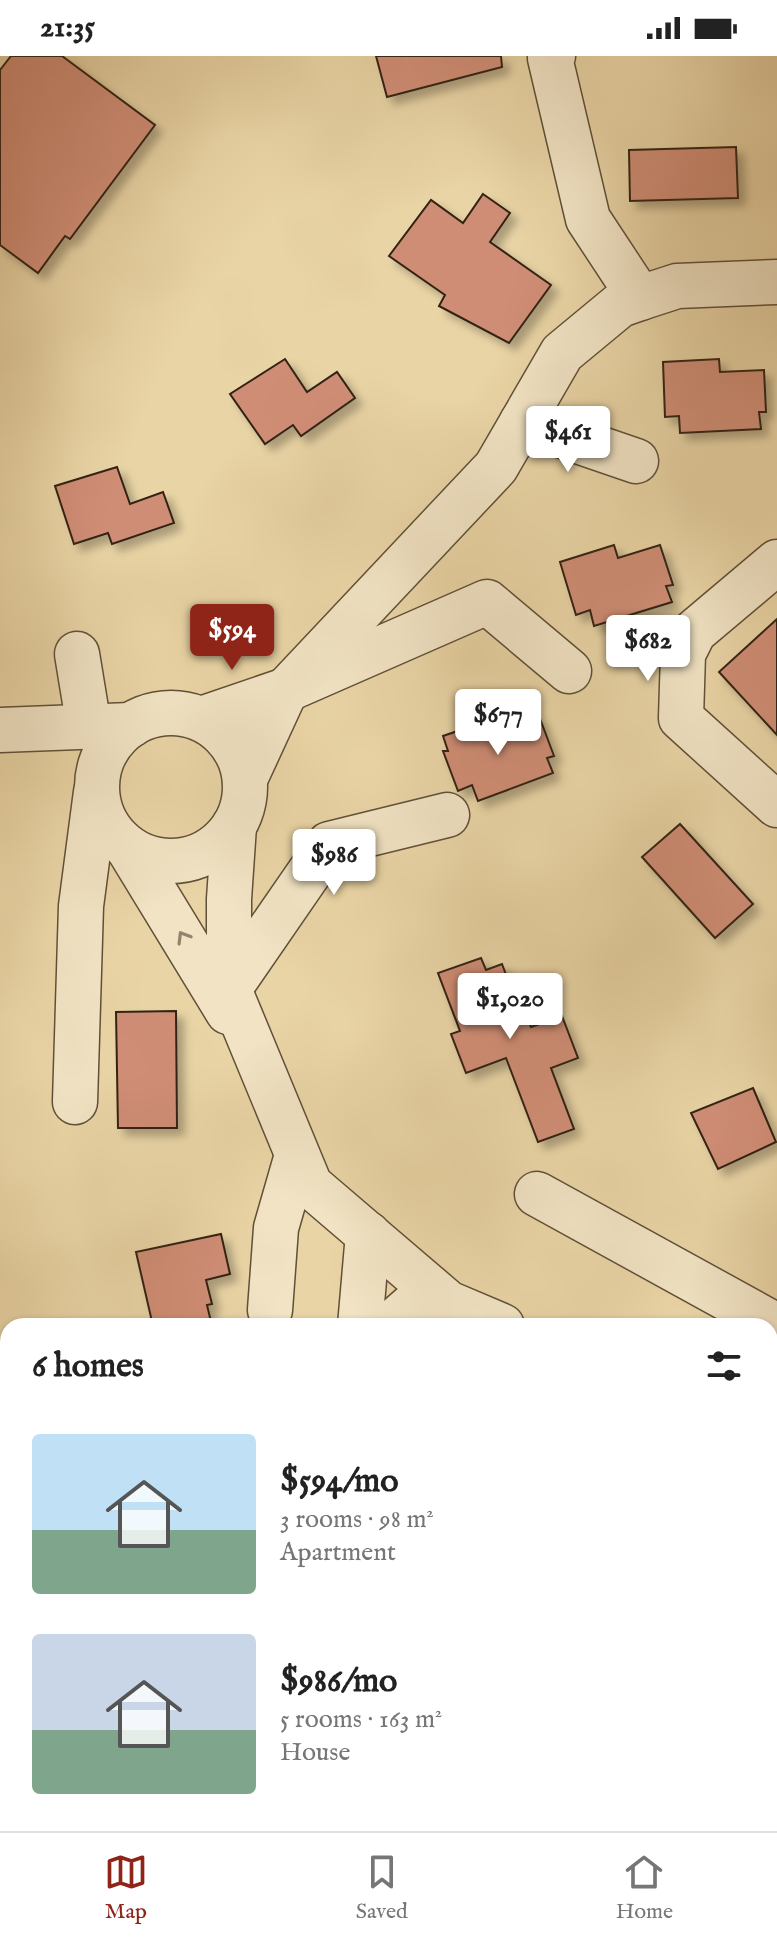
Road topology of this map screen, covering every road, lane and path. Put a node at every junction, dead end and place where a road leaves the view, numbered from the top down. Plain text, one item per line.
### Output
1 (553, 56) edge
2 (777, 282) edge
3 (640, 298) junction
4 (522, 422) junction
5 (636, 461) dead end
6 (777, 562) edge
7 (77, 654) dead end
8 (569, 671) dead end
9 (286, 690) junction
10 (201, 719) junction
11 (110, 726) junction
12 (0, 730) edge
13 (245, 779) junction
14 (97, 785) junction
15 (777, 805) edge
16 (447, 815) dead end
17 (234, 826) junction
18 (128, 848) junction
19 (229, 989) junction
20 (252, 1052) junction
21 (75, 1102) dead end
22 (297, 1155) junction
23 (537, 1194) dead end
24 (368, 1234) junction
25 (431, 1289) junction
26 (270, 1310) dead end
27 (361, 1318) edge
28 (398, 1318) edge
29 (483, 1318) edge
30 (762, 1318) edge

1 - 3 street
2 - 3 street
3 - 4 street
4 - 5 street
4 - 9 street
6 - 15 street
7 - 11 street
8 - 9 street
9 - 10 street
9 - 13 street
10 - 11 street
10 - 13 street
11 - 12 street
11 - 14 street
13 - 17 street
14 - 18 street
14 - 21 street
16 - 19 street
17 - 18 street
17 - 19 street
20 -> 18 street
19 - 20 street
20 - 22 street
22 - 24 street
22 - 26 street
23 - 30 street
24 - 25 street
24 - 27 street
25 - 28 street
25 - 29 street

